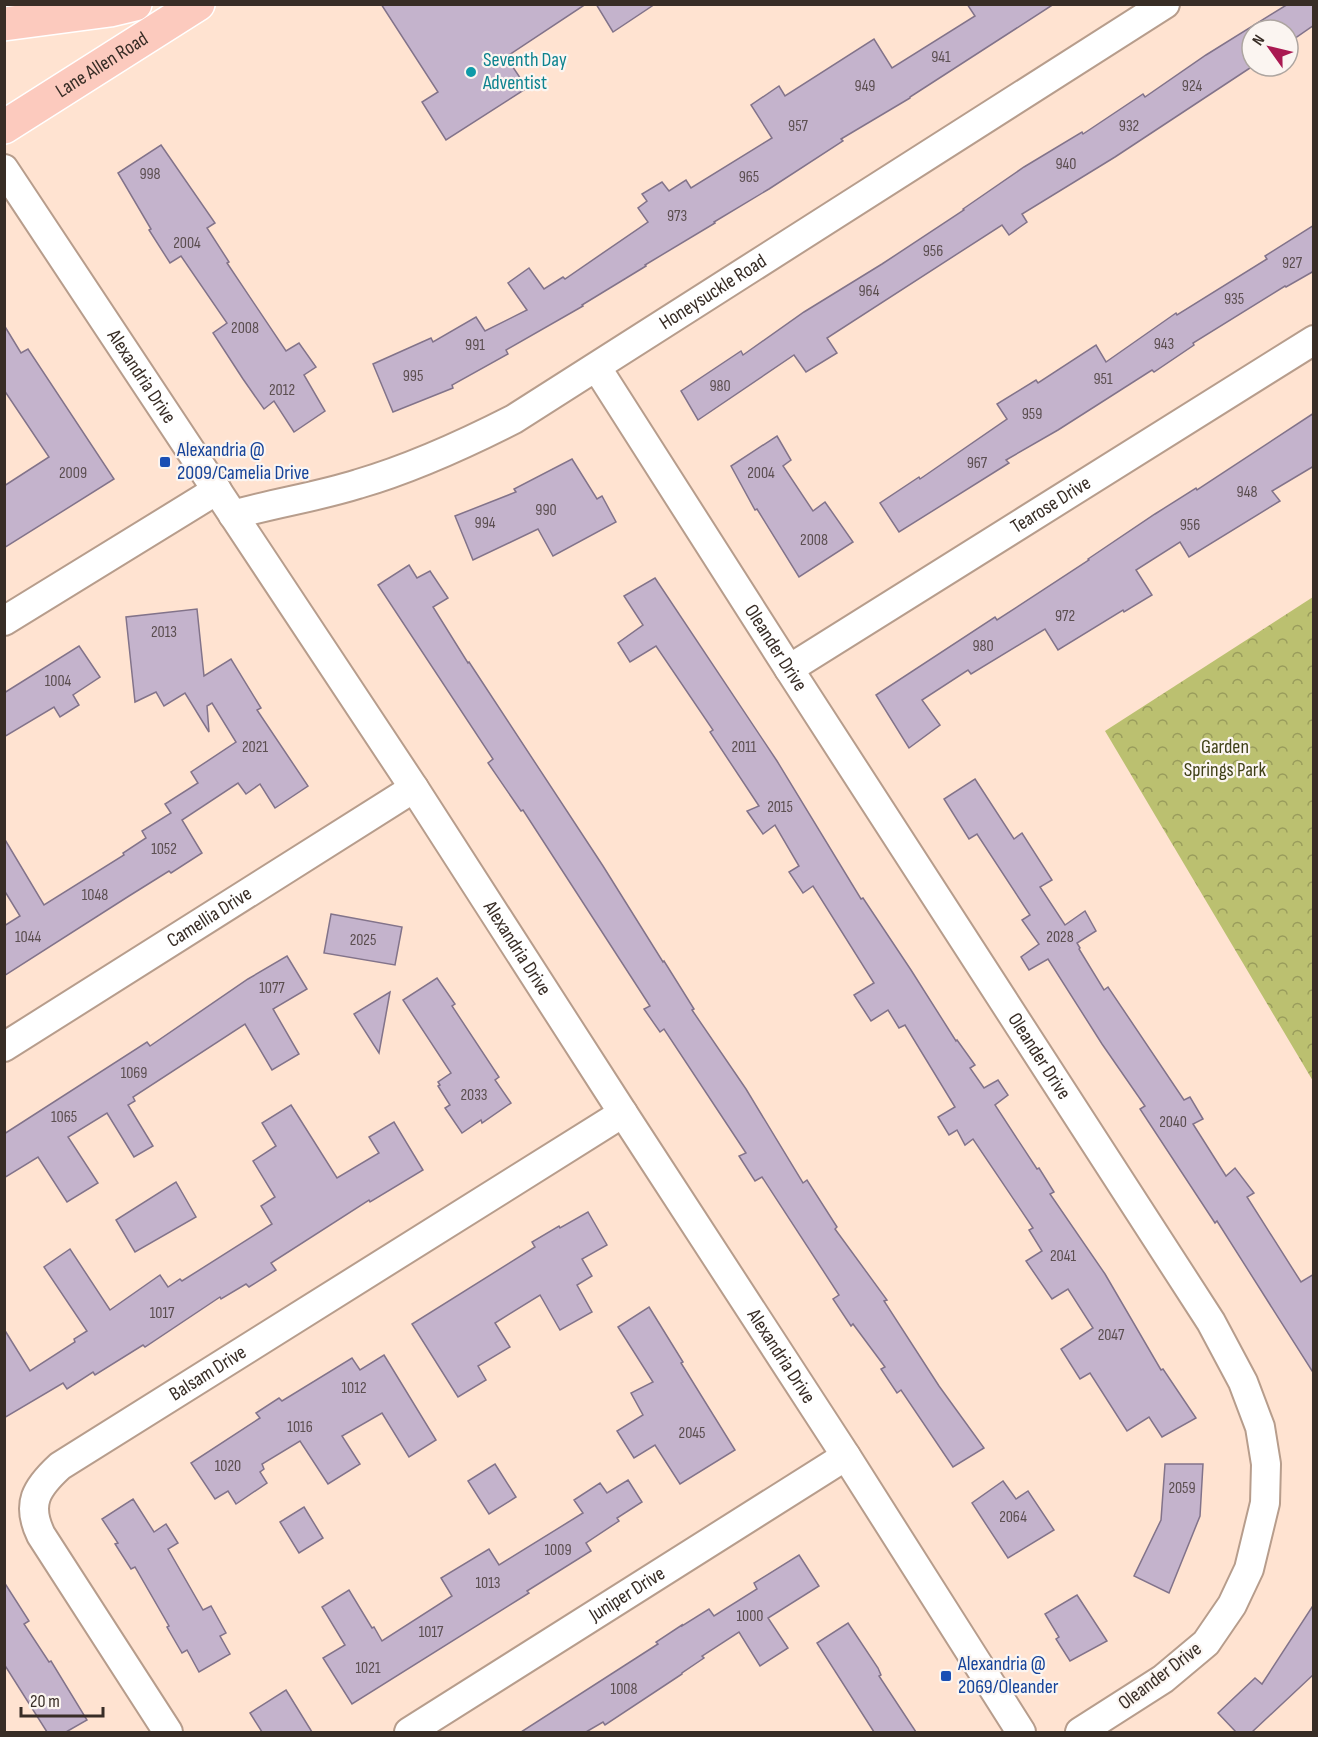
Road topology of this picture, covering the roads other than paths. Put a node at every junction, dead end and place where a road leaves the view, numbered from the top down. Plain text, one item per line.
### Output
1 (135, 4) edge
2 (198, 4) edge
3 (1164, 4) edge
4 (4, 24) edge
5 (4, 127) edge
6 (4, 169) edge
7 (1314, 340) edge
8 (597, 368) junction
9 (217, 490) junction
10 (233, 515) junction
11 (4, 621) edge
12 (789, 669) junction
13 (414, 788) junction
14 (4, 1047) edge
15 (622, 1113) junction
16 (846, 1456) junction
17 (168, 1732) edge
18 (409, 1732) edge
19 (1021, 1732) edge
20 (1080, 1732) edge

1 - 4 main road
2 - 5 main road, Lane Allen Road
3 - 8 street, Honeysuckle Road
6 - 9 street, Alexandria Drive
7 - 12 street, Tearose Drive
8 - 10 street, Honeysuckle Road
8 - 12 street, Oleander Drive
9 - 10 street, Alexandria Drive
9 - 11 street
10 - 13 street, Alexandria Drive
12 - 20 street, Oleander Drive
13 - 14 street, Camellia Drive
13 - 15 street, Alexandria Drive
15 - 16 street, Alexandria Drive
15 - 17 street, Balsam Drive
16 - 18 street, Juniper Drive
16 - 19 street, Alexandria Drive

